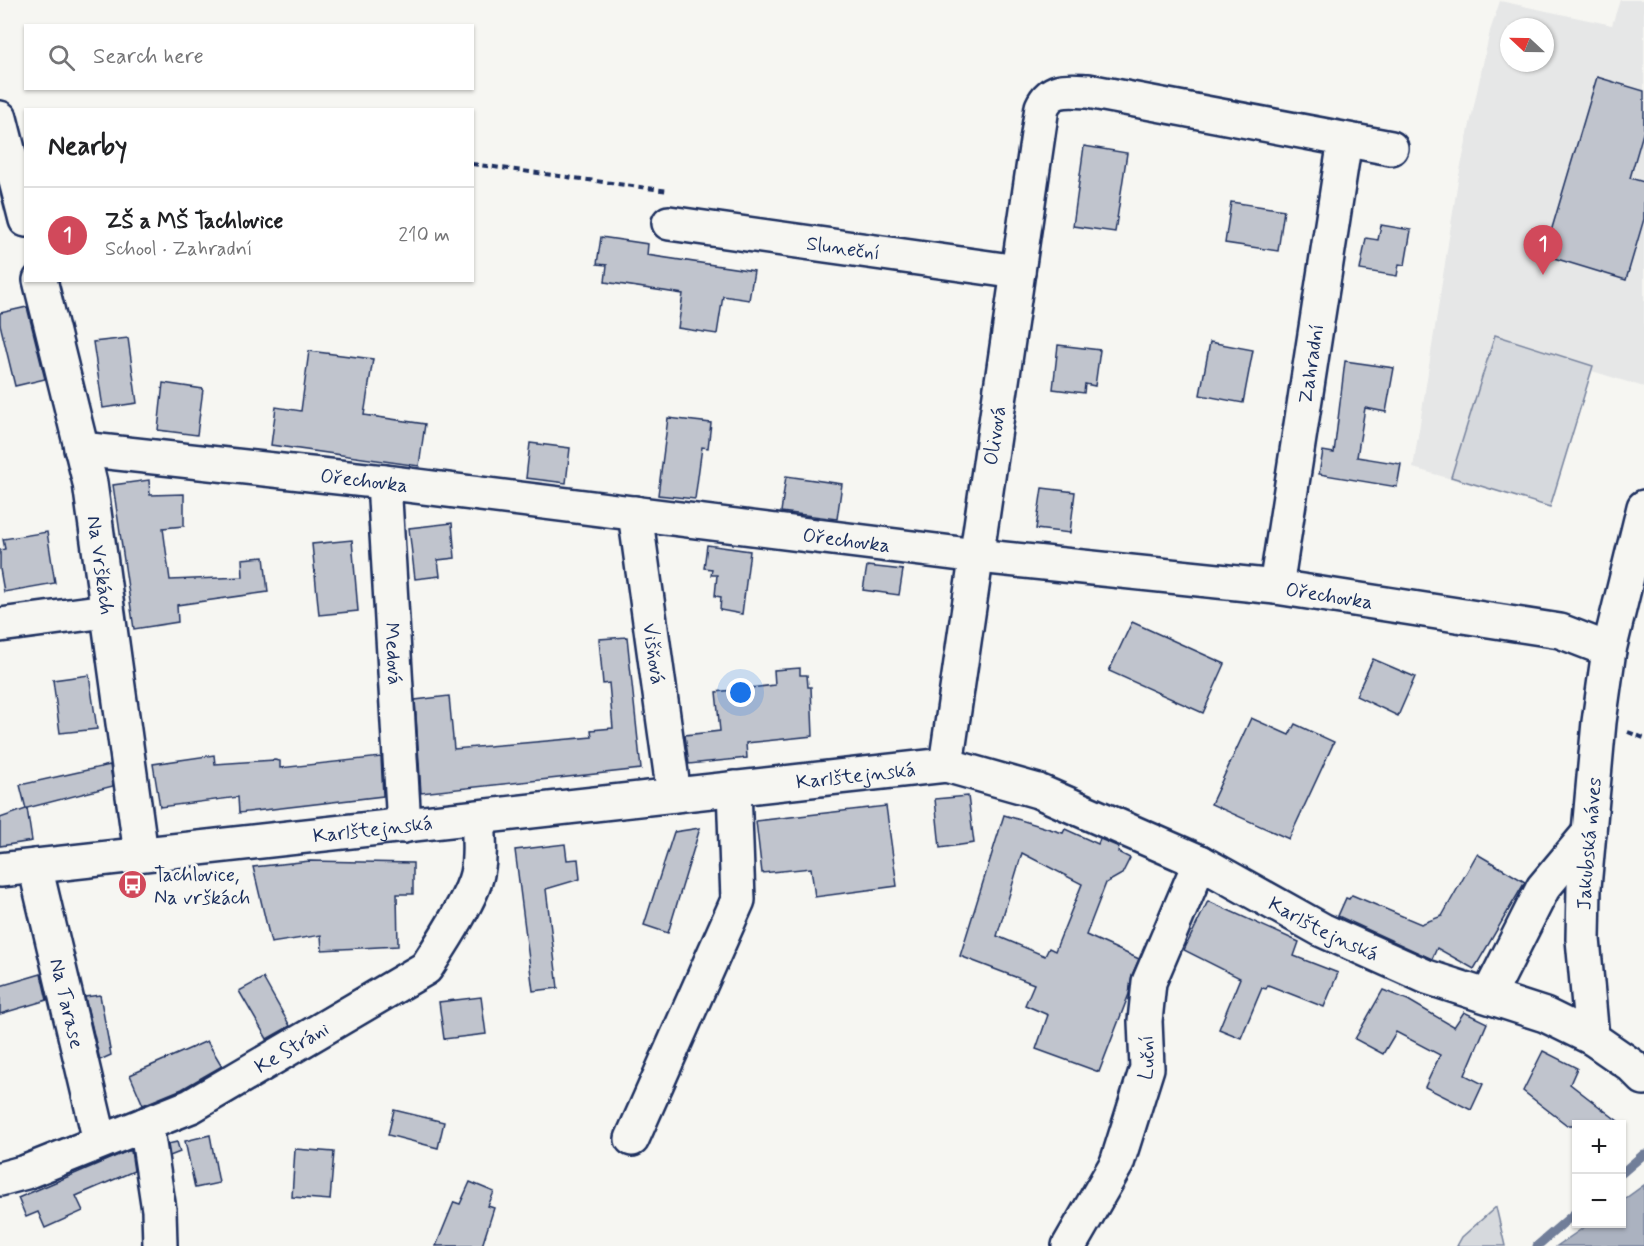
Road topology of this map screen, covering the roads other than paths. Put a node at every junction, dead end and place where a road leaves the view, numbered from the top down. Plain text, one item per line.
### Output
1 (0, 118) edge
2 (1345, 140) junction
3 (1391, 148) dead end
4 (24, 212) edge
5 (669, 223) dead end
6 (1018, 272) junction
7 (40, 282) edge
8 (81, 448) junction
9 (384, 482) junction
10 (1644, 507) edge
11 (635, 513) junction
12 (977, 556) junction
13 (1276, 587) junction
14 (106, 611) junction
15 (0, 625) edge
16 (1609, 650) junction
17 (946, 765) junction
18 (734, 788) junction
19 (674, 795) junction
20 (478, 818) junction
21 (404, 825) junction
22 (1588, 833) junction
23 (141, 854) junction
24 (1200, 862) junction
25 (34, 866) junction
26 (0, 870) edge
27 (1488, 995) junction
28 (1592, 1038) junction
29 (1644, 1078) edge
30 (146, 1124) junction
31 (632, 1139) dead end
32 (100, 1141) junction
33 (0, 1179) edge
34 (160, 1246) edge
35 (1068, 1246) edge

1 - 4 street
2 - 3 street
2 - 6 street, Olivová
2 - 13 street, Zahradní
5 - 6 street, Sluneční
6 - 12 street, Olivová
7 - 8 street, Na Vrškách
8 - 9 street, Ořechovka
8 - 14 street, Na Vrškách
9 - 11 street, Ořechovka
9 - 21 street, Medová
10 - 16 street, Jakubská náves
11 - 12 street, Ořechovka
11 - 19 street, Višňová
12 - 13 street, Ořechovka
12 - 17 street, Olivová
13 - 16 street, Ořechovka
14 - 15 street
14 - 23 street, Na Vrškách
16 - 22 street, Jakubská náves
17 - 18 street, Karlštejnská
17 - 24 street, Karlštejnská
18 - 19 street, Karlštejnská
18 - 31 street
19 - 20 street, Karlštejnská
20 - 21 street, Karlštejnská
20 - 30 street, Ke Stráni
21 - 23 street, Karlštejnská
22 - 27 street
22 - 28 street, Jakubská náves
23 - 25 street, Karlštejnská
24 - 27 street, Karlštejnská
24 - 35 street, Luční
25 - 26 street, Karlštejnská
25 - 32 street, Na Tarase
27 - 28 street, Karlštejnská
28 - 29 street, Karlštejnská
30 - 32 street, Ke Stráni
30 - 34 street
32 - 33 street, Ke Stráni

